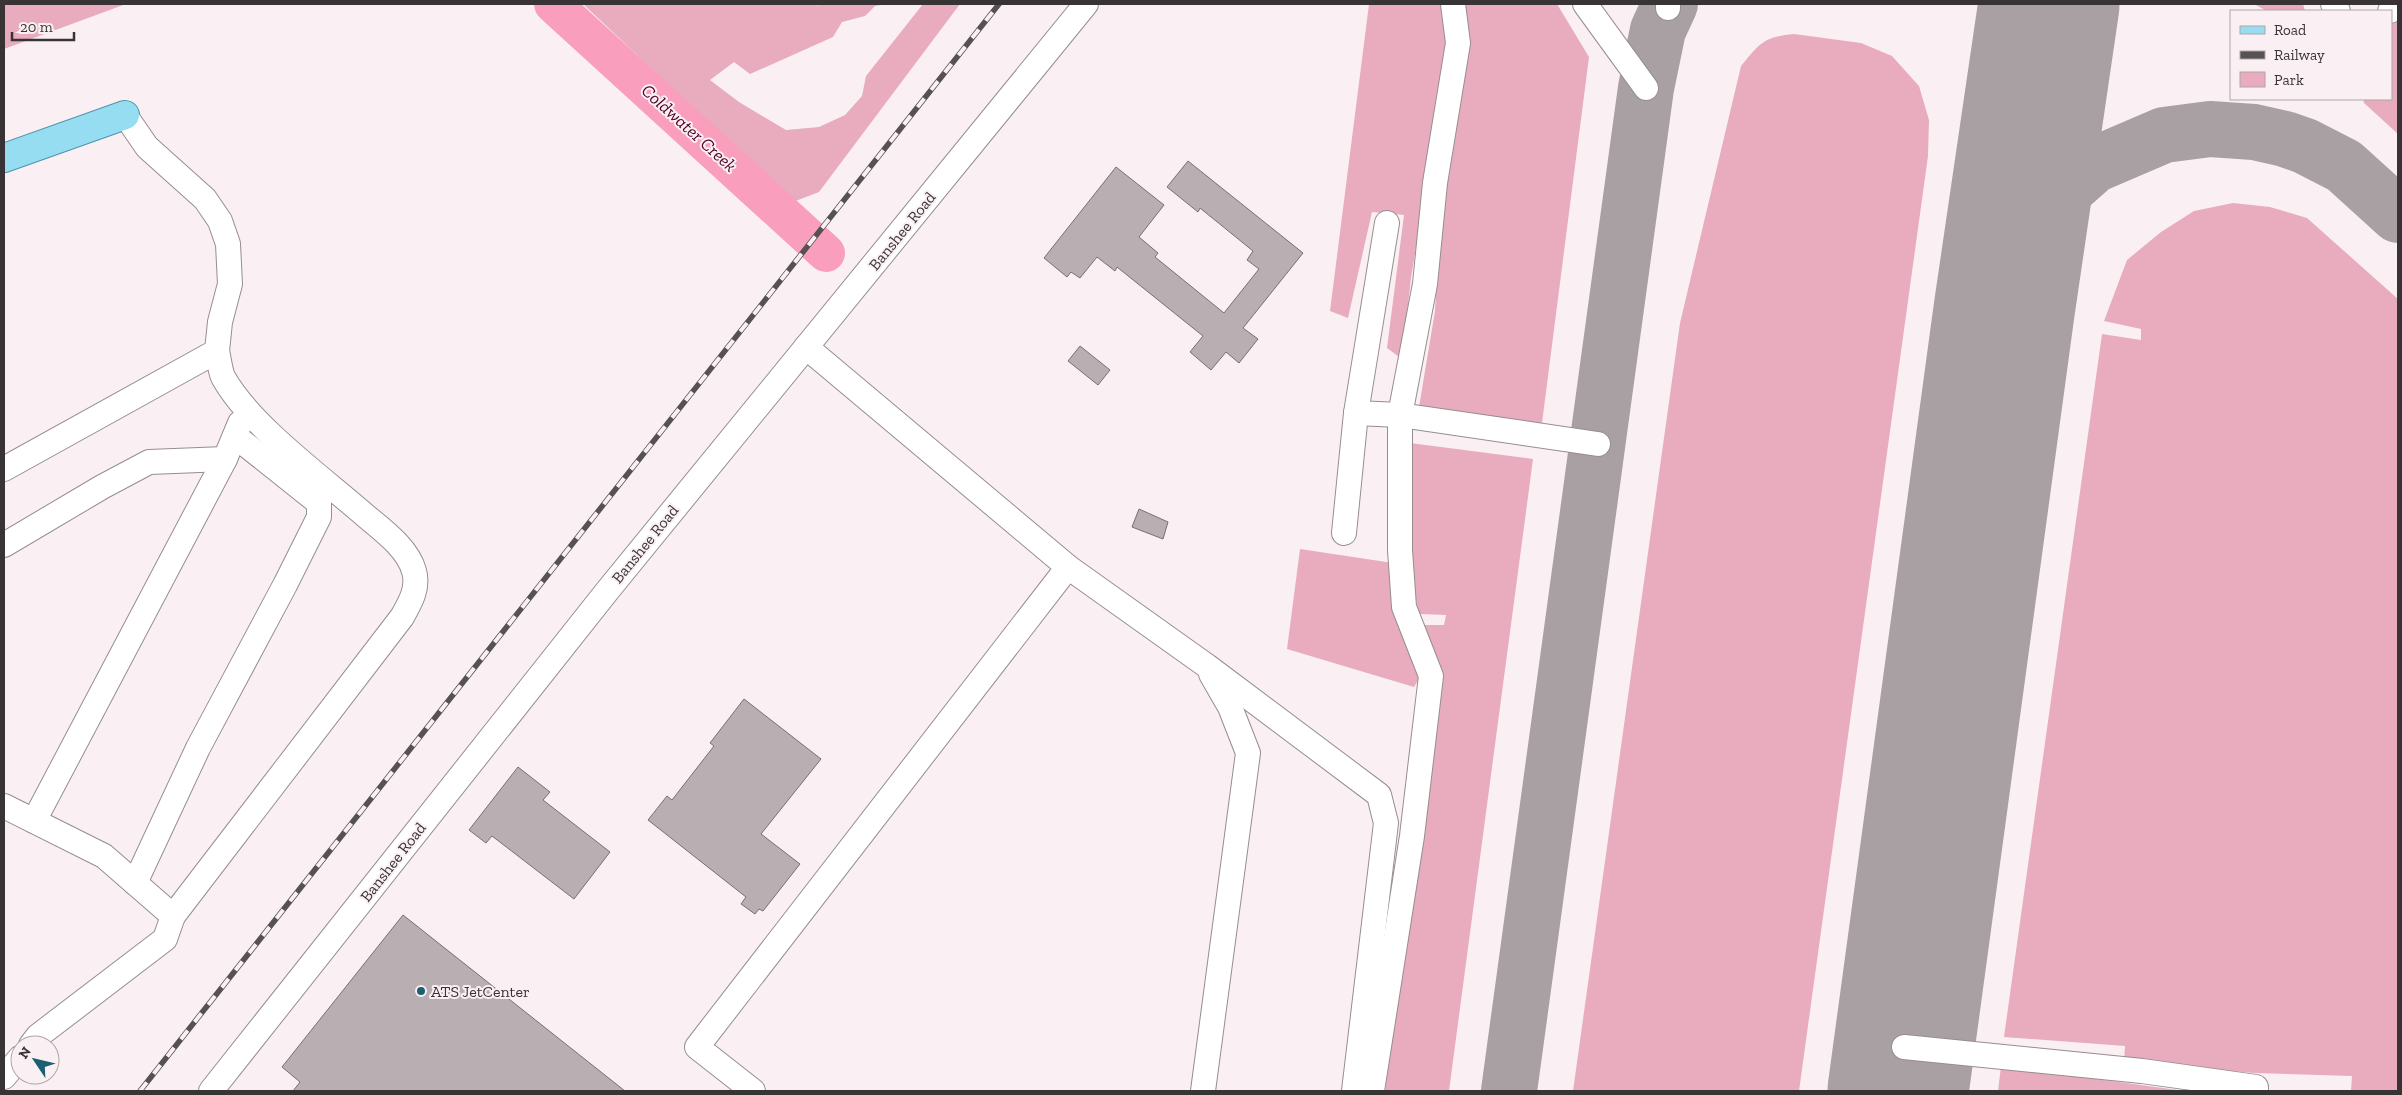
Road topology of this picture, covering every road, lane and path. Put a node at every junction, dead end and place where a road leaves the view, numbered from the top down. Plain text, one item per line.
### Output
1 (1086, 4) edge
2 (1453, 4) edge
3 (1585, 4) edge
4 (1646, 88) dead end
5 (125, 115) joint
6 (4, 158) edge
7 (1387, 223) dead end
8 (806, 347) junction
9 (218, 351) junction
10 (247, 408) junction
11 (1356, 413) junction
12 (1400, 415) junction
13 (235, 436) junction
14 (1598, 444) dead end
15 (225, 459) junction
16 (4, 469) edge
17 (1344, 533) dead end
18 (4, 545) edge
19 (1068, 567) junction
20 (1207, 666) junction
21 (4, 806) edge
22 (34, 821) junction
23 (135, 883) junction
24 (173, 916) junction
25 (39, 1035) edge
26 (1904, 1048) dead end
27 (211, 1091) edge
28 (754, 1091) edge
29 (1203, 1091) edge
30 (1354, 1091) edge
31 (1372, 1091) edge
32 (2256, 1091) edge

1 - 8 street, Banshee Road
2 - 12 street
3 - 4 street
5 - 6 main road
5 - 9 street
7 - 11 street
8 - 19 street
8 - 27 street, Banshee Road
9 - 10 street
9 - 16 street
10 - 13 street
10 - 24 street
11 - 12 street
11 - 17 street
12 - 14 street
12 - 31 street
13 - 15 street
13 - 23 street
15 - 18 street
15 - 22 street
19 - 20 street
19 - 28 street
20 - 29 street
20 - 30 street
21 - 22 street
22 - 23 street
23 - 24 street
24 - 25 street
26 - 32 street

